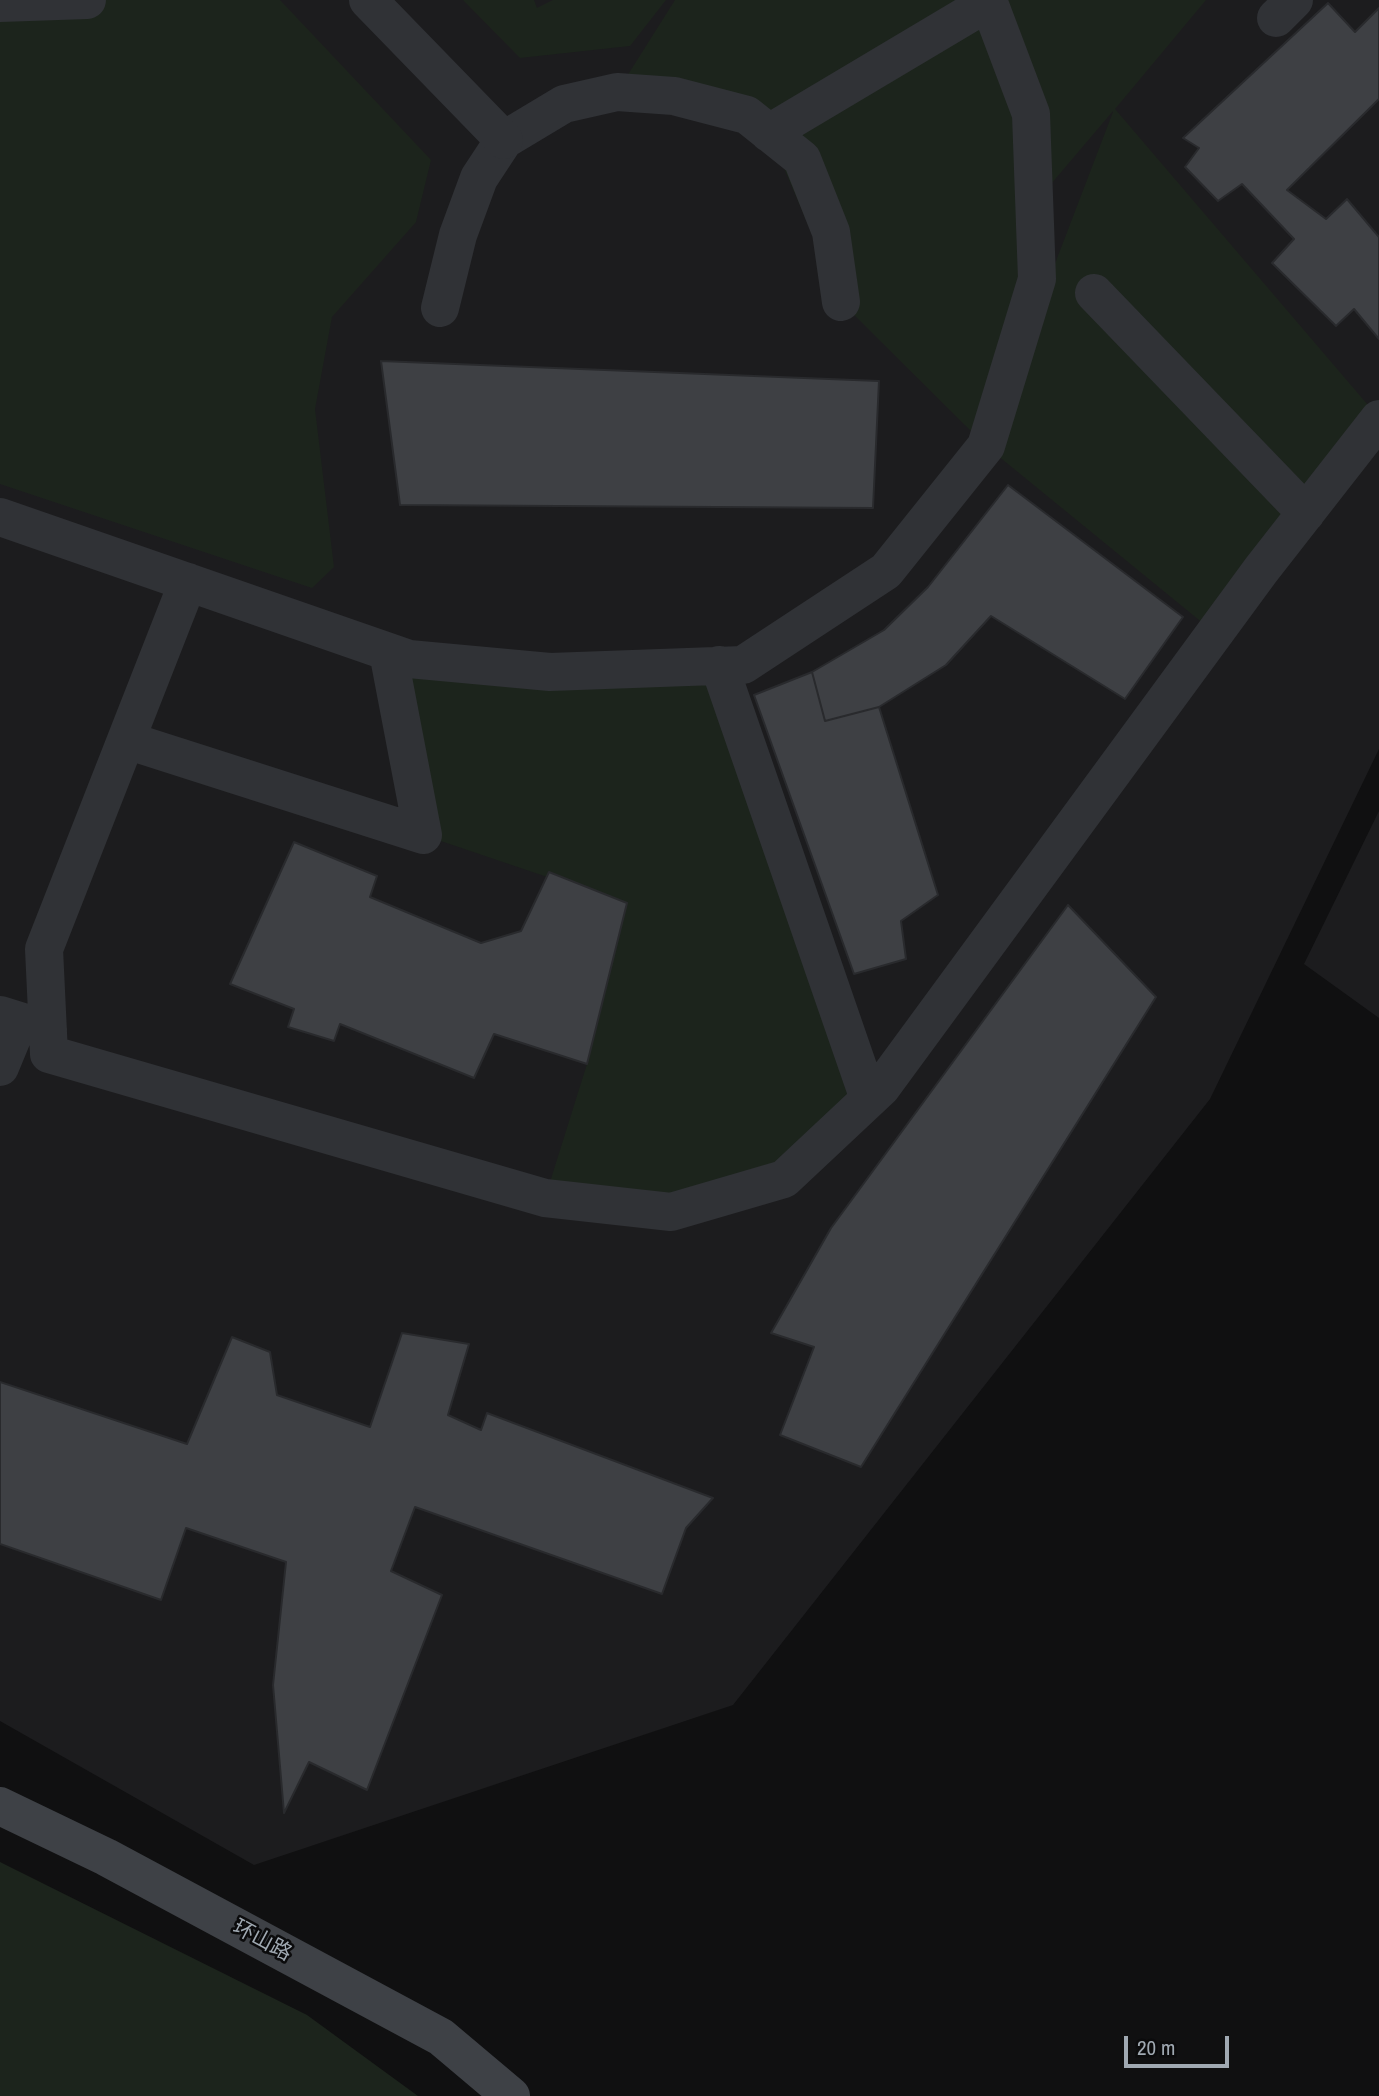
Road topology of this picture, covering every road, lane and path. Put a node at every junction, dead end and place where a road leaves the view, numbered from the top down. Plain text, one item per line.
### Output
1 (86, 0) edge
2 (368, 0) edge
3 (989, 1) edge
4 (0, 3) edge
5 (769, 133) junction
6 (504, 140) junction
7 (1094, 293) dead end
8 (841, 302) dead end
9 (440, 308) dead end
10 (1379, 419) edge
11 (1306, 513) junction
12 (0, 517) edge
13 (188, 582) junction
14 (388, 652) junction
15 (719, 665) junction
16 (126, 740) junction
17 (22, 1022) edge
18 (0, 1067) edge
19 (869, 1099) junction
20 (0, 1806) edge
21 (511, 2096) edge

1 - 4 street
2 - 6 street
3 - 5 street
3 - 15 street
5 - 6 street
5 - 8 street
6 - 9 street
7 - 11 street
10 - 11 street
11 - 19 street
12 - 13 street
13 - 14 street
13 - 16 street
14 - 15 street
14 - 16 street
15 - 19 street
16 - 17 street
17 - 18 street
17 - 19 street
20 - 21 main road, 环山路

